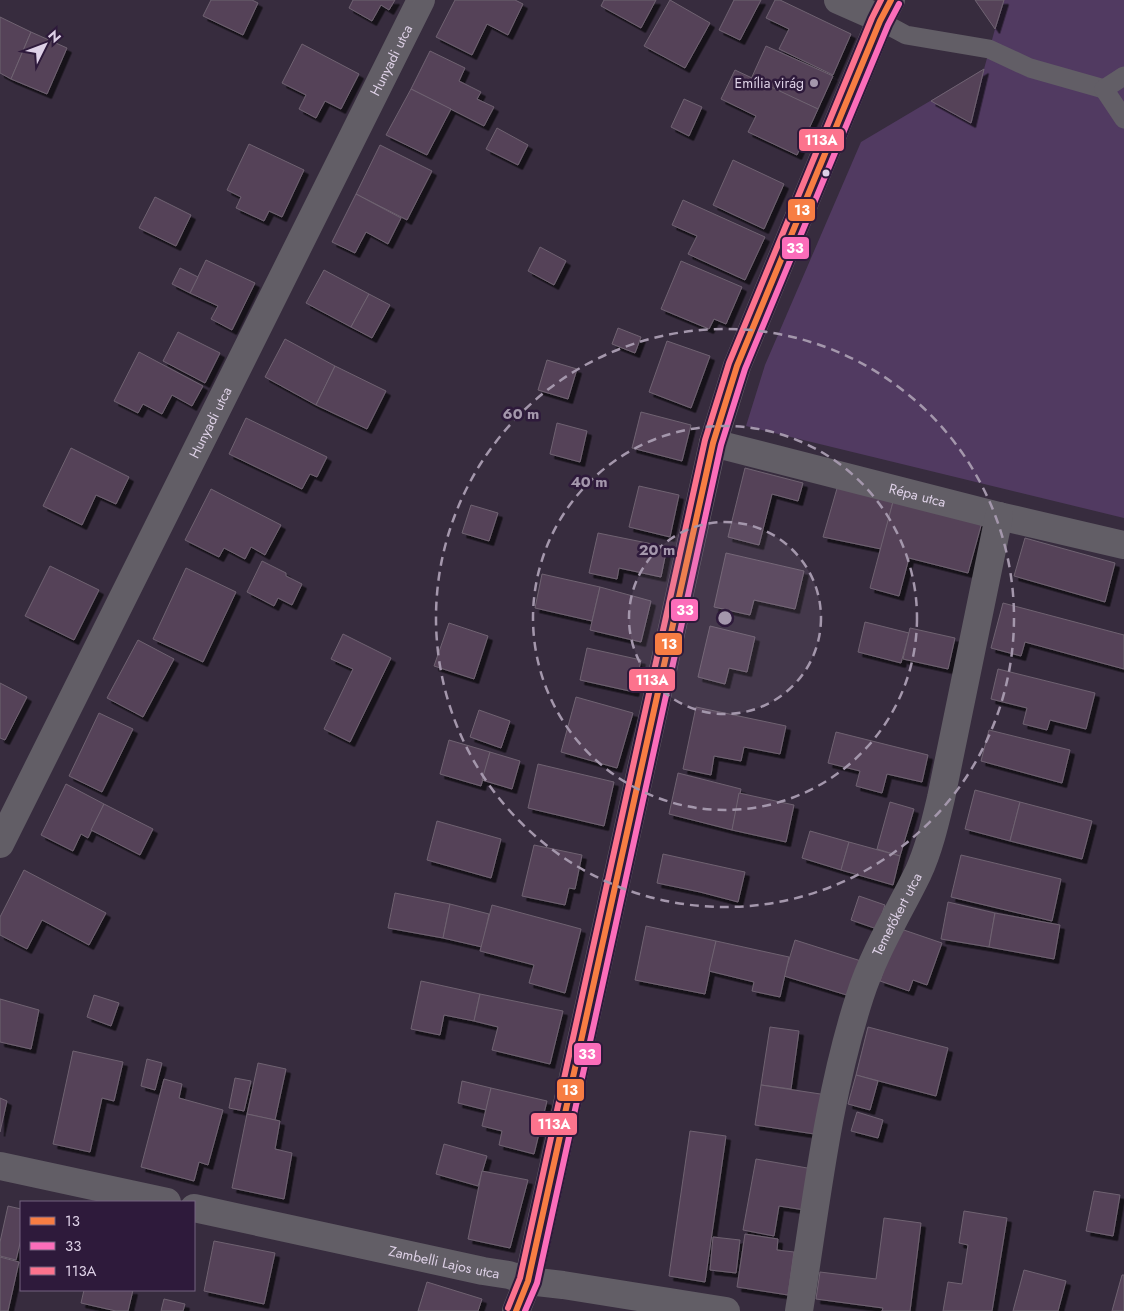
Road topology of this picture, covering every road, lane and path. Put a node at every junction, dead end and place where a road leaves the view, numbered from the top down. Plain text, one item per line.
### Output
1 (421, 0) edge
2 (838, 0) edge
3 (886, 11) edge
4 (1124, 76) edge
5 (1104, 88) junction
6 (1124, 119) edge
7 (713, 443) junction
8 (999, 516) junction
9 (1124, 545) edge
10 (0, 844) edge
11 (0, 1166) edge
12 (162, 1201) edge
13 (195, 1208) edge
14 (528, 1281) junction
15 (516, 1311) edge
16 (726, 1311) edge
17 (799, 1311) edge

1 - 10 street, Hunyadi utca
2 - 3 street
3 - 5 lane
3 - 7 street
4 - 5 lane
5 - 6 lane
7 - 8 street, Répa utca
7 - 14 street
8 - 9 street, Répa utca
8 - 17 street, Temetőkert utca
11 - 12 street
13 - 14 street, Zambelli Lajos utca
14 - 15 street
14 - 16 street, Zambelli Lajos utca

